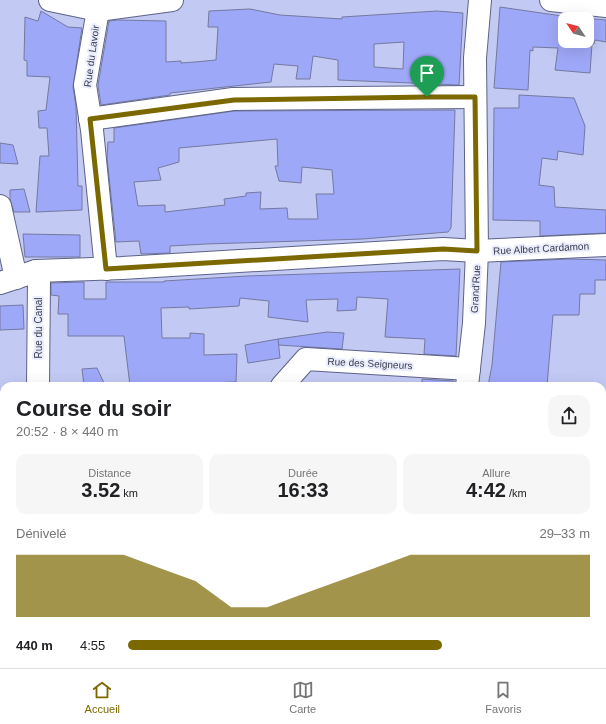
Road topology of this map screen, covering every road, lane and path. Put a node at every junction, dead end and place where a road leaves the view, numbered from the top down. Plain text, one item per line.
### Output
1 (50, 0) edge
2 (172, 0) edge
3 (480, 0) edge
4 (551, 0) edge
5 (598, 3) edge
6 (98, 10) junction
7 (475, 97) junction
8 (90, 119) junction
9 (0, 206) edge
10 (606, 245) edge
11 (477, 251) junction
12 (106, 269) junction
13 (18, 277) edge
14 (468, 377) edge
15 (38, 382) edge
16 (286, 382) edge

1 - 6 street
2 - 6 street
3 - 7 street, Grand'Rue
4 - 5 street
6 - 8 street, Rue du Lavoir
7 - 8 street
7 - 11 street, Grand'Rue
8 - 12 street, Rue du Lavoir
9 - 13 street, Rue du Canal
10 - 11 street, Rue Albert Cardamon
11 - 12 street, Rue Albert Cardamon
11 - 14 street, Grand'Rue
12 - 13 street, Rue Albert Cardamon
13 - 15 street, Rue du Canal
14 - 16 street, Rue des Seigneurs

